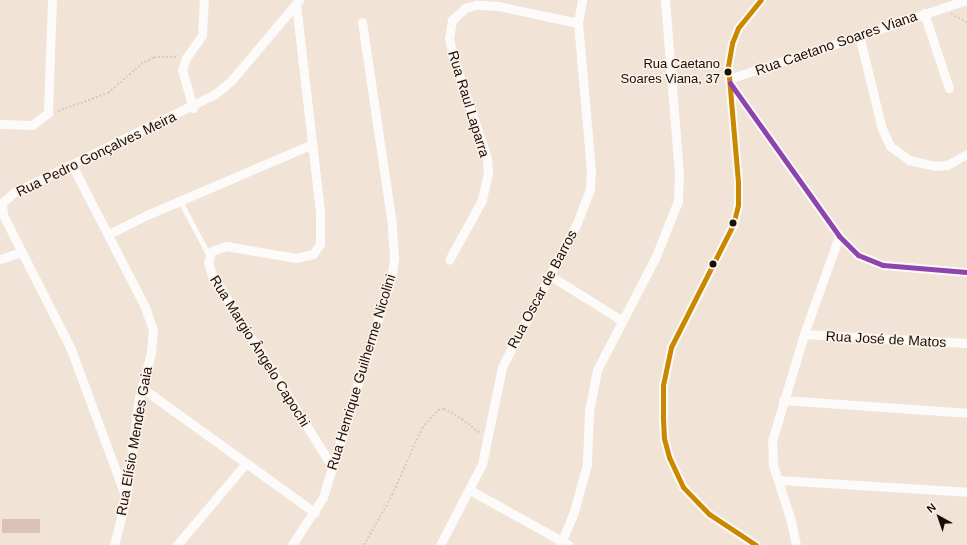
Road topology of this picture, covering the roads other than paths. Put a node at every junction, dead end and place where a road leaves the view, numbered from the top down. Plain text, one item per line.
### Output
1 (52, 0) edge
2 (204, 0) edge
3 (582, 0) edge
4 (665, 0) edge
5 (761, 0) edge
6 (966, 0) edge
7 (297, 2) edge
8 (924, 13) junction
9 (362, 22) dead end
10 (578, 23) junction
11 (859, 35) junction
12 (729, 80) junction
13 (949, 88) dead end
14 (193, 108) junction
15 (0, 124) edge
16 (312, 144) junction
17 (967, 154) edge
18 (72, 165) junction
19 (180, 200) junction
20 (109, 234) junction
21 (839, 236) junction
22 (22, 252) junction
23 (209, 255) junction
24 (0, 259) edge
25 (449, 260) dead end
26 (967, 272) edge
27 (549, 275) junction
28 (620, 320) junction
29 (804, 334) junction
30 (967, 343) edge
31 (142, 388) junction
32 (783, 400) junction
33 (967, 413) edge
34 (246, 463) junction
35 (333, 468) junction
36 (778, 480) junction
37 (470, 490) junction
38 (967, 492) edge
39 (126, 498) junction
40 (315, 513) junction
41 (564, 544) edge
42 (114, 545) edge
43 (177, 545) edge
44 (292, 545) edge
45 (440, 545) edge
46 (756, 545) edge
47 (796, 545) edge

1 - 15 street
2 - 14 street
3 - 10 street, Rua Oscar de Barros
4 - 28 street
5 - 12 street
6 - 8 street, Rua Caetano Soares Viana
7 - 14 street, Rua Pedro Gonçalves Meira
7 - 16 street
8 - 11 street, Rua Caetano Soares Viana
8 - 13 street
9 - 35 street, Rua Henrique Guilherme Nicolini
10 - 25 street, Rua Raul Laparra
10 - 27 street, Rua Oscar de Barros
11 - 12 street, Rua Caetano Soares Viana
11 - 17 street
12 - 21 street
12 - 46 street
14 - 18 street, Rua Pedro Gonçalves Meira
16 - 19 street
16 - 23 street
18 - 20 street, Rua Elísio Mendes Gaia
18 - 22 street, Rua Pedro Gonçalves Meira
19 - 20 street
19 - 23 lane
20 - 31 street, Rua Elísio Mendes Gaia
21 - 26 street
21 - 29 street
22 - 24 street
22 - 39 street, Rua Pedro Gonçalves Meira
23 - 35 street, Rua Margio Ângelo Capochi
27 - 28 street
27 - 37 street, Rua Oscar de Barros
28 - 41 street
29 - 30 street, Rua José de Matos
29 - 32 street
31 - 34 street
31 - 39 street, Rua Elísio Mendes Gaia
32 - 33 street
32 - 36 street
34 - 40 street
34 - 43 street
35 - 40 street, Rua Henrique Guilherme Nicolini
36 - 38 street
36 - 47 street
37 - 41 street
37 - 45 street, Rua Oscar de Barros
39 - 42 street, Rua Elísio Mendes Gaia
40 - 44 street, Rua Henrique Guilherme Nicolini

